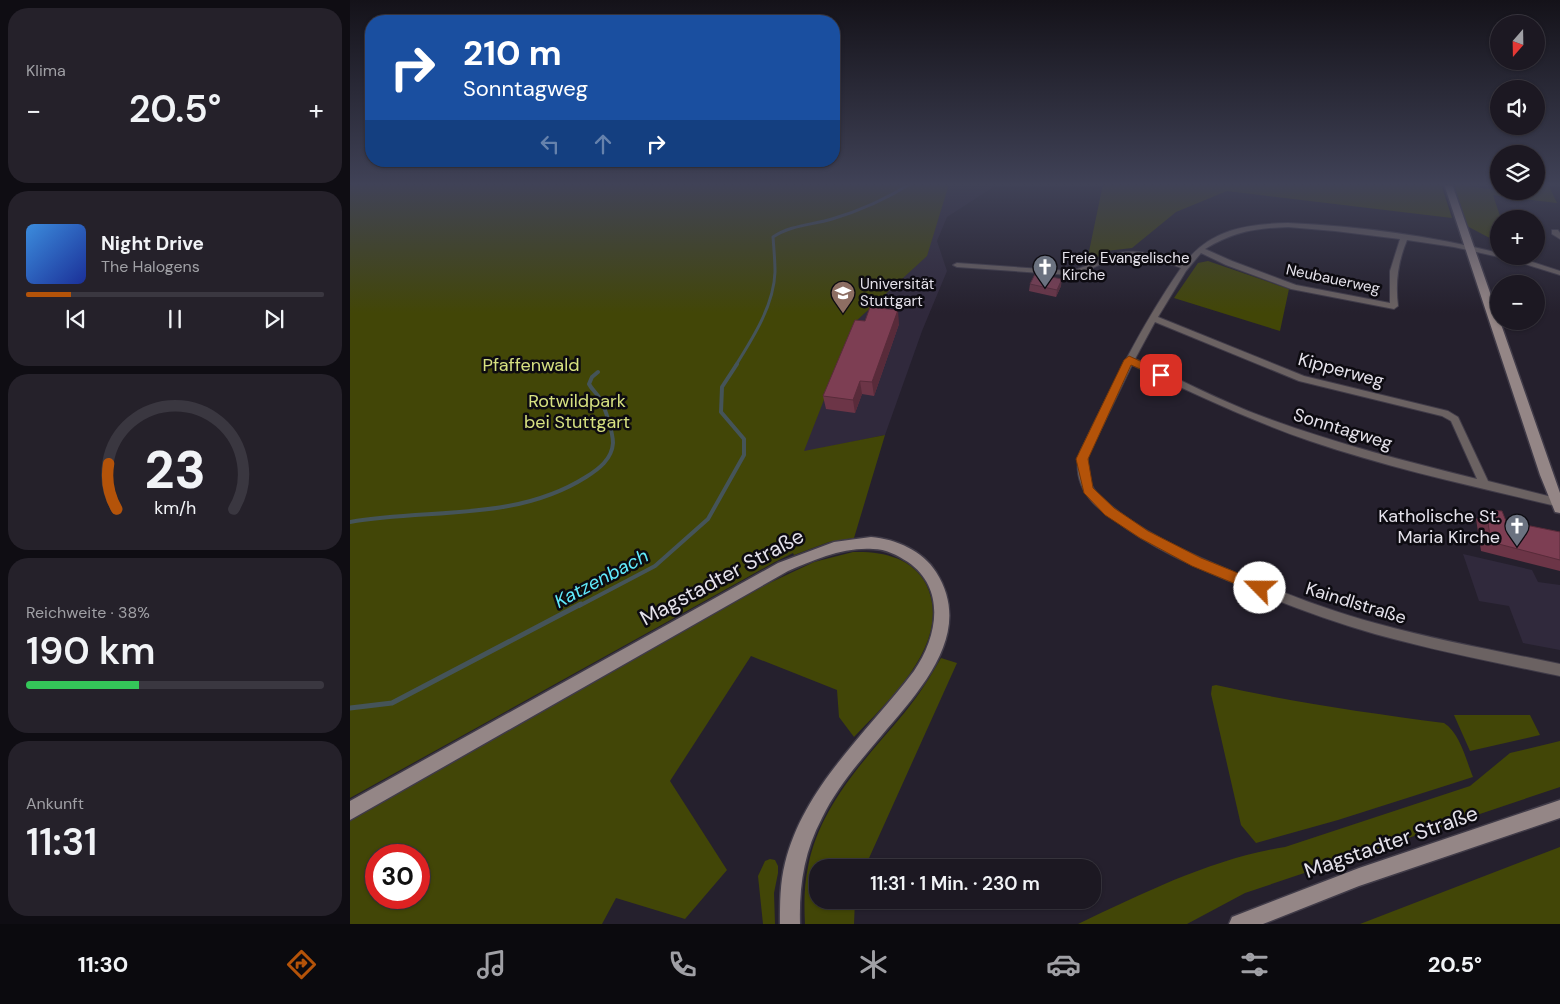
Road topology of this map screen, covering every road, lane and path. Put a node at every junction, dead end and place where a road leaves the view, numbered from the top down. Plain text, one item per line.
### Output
1 (1265, 227) edge
2 (1322, 227) edge
3 (1462, 227) edge
4 (1404, 238) junction
5 (1468, 247) junction
6 (1201, 250) junction
7 (1490, 253) edge
8 (956, 265) dead end
9 (1536, 265) edge
10 (1185, 267) junction
11 (1560, 272) edge
12 (1153, 318) junction
13 (1129, 360) junction
14 (1485, 486) junction
15 (1559, 505) edge
16 (1560, 670) edge
17 (1560, 809) edge
18 (350, 811) edge
19 (790, 924) edge
20 (1239, 924) edge

1 - 6 street, Kaindlstraße
2 - 4 street, Kaindlstraße
3 - 5 main road
4 - 5 street, Kaindlstraße
4 - 6 street, Neubauerweg
5 - 7 street, Kaindlstraße
5 - 15 main road
6 - 10 street, Kaindlstraße
8 - 10 street
9 - 11 street
10 - 12 street, Kaindlstraße
12 - 13 street, Kaindlstraße
12 - 14 street, Kipperweg
13 - 14 street, Sonntagweg
13 - 16 street, Kaindlstraße
14 - 15 street, Sonntagweg
17 - 20 main road, Magstadter Straße
18 - 19 main road, Magstadter Straße

